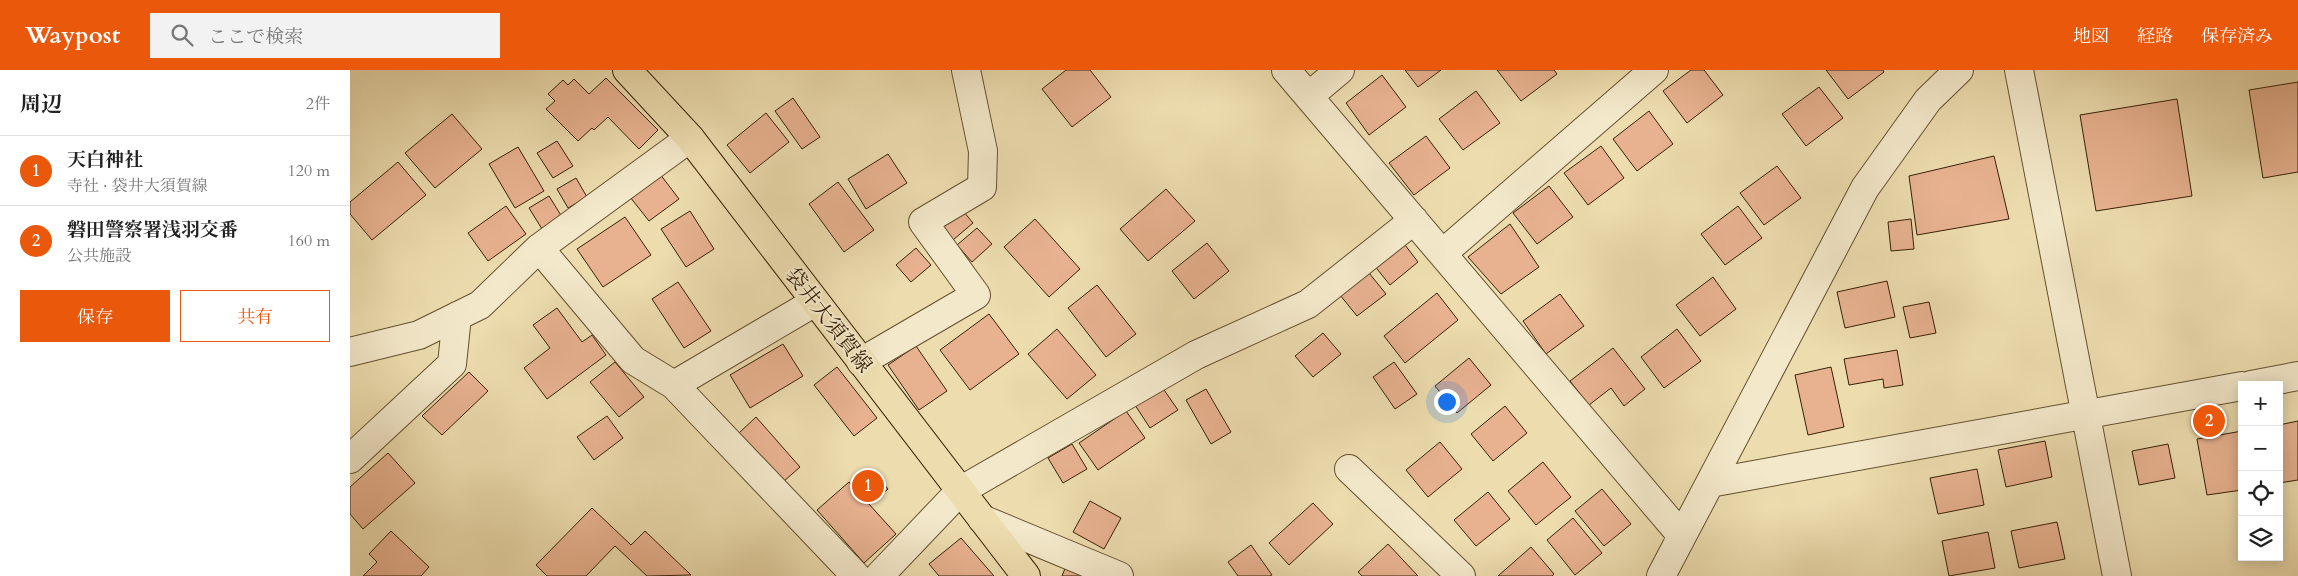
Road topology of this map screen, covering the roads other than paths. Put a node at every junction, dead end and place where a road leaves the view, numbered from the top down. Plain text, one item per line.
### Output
1 (627, 70) edge
2 (966, 70) edge
3 (1286, 70) edge
4 (1340, 70) edge
5 (1654, 70) edge
6 (1959, 70) edge
7 (2019, 70) edge
8 (1309, 96) junction
9 (690, 138) junction
10 (1414, 220) junction
11 (539, 248) junction
12 (1443, 253) junction
13 (815, 302) junction
14 (457, 316) junction
15 (350, 352) edge
16 (862, 362) junction
17 (2298, 376) edge
18 (2272, 381) edge
19 (674, 385) junction
20 (2238, 387) edge
21 (2086, 416) junction
22 (350, 459) edge
23 (1349, 469) dead end
24 (1710, 483) junction
25 (960, 491) junction
26 (982, 519) junction
27 (1682, 536) junction
28 (856, 576) edge
29 (879, 576) edge
30 (1026, 576) edge
31 (1119, 576) edge
32 (1461, 576) edge
33 (1661, 576) edge
34 (2117, 576) edge

1 - 9 main road, 袋井大須賀線
2 - 16 street
3 - 8 street
4 - 8 street
5 - 12 street
6 - 24 street
7 - 21 street
8 - 10 street
9 - 11 street
9 - 13 main road, 袋井大須賀線
10 - 12 street
10 - 25 street
11 - 14 street
11 - 19 street
12 - 27 street
13 - 16 main road, 袋井大須賀線
13 - 19 street
14 - 15 street
14 - 22 street
16 - 25 main road, 袋井大須賀線
17 - 18 street
19 - 28 street
20 - 21 street
21 - 24 street
21 - 34 street
23 - 32 street
24 - 27 street
25 - 26 main road, 袋井大須賀線
25 - 29 street
26 - 30 main road, 袋井大須賀線
26 - 31 street
27 - 33 street

